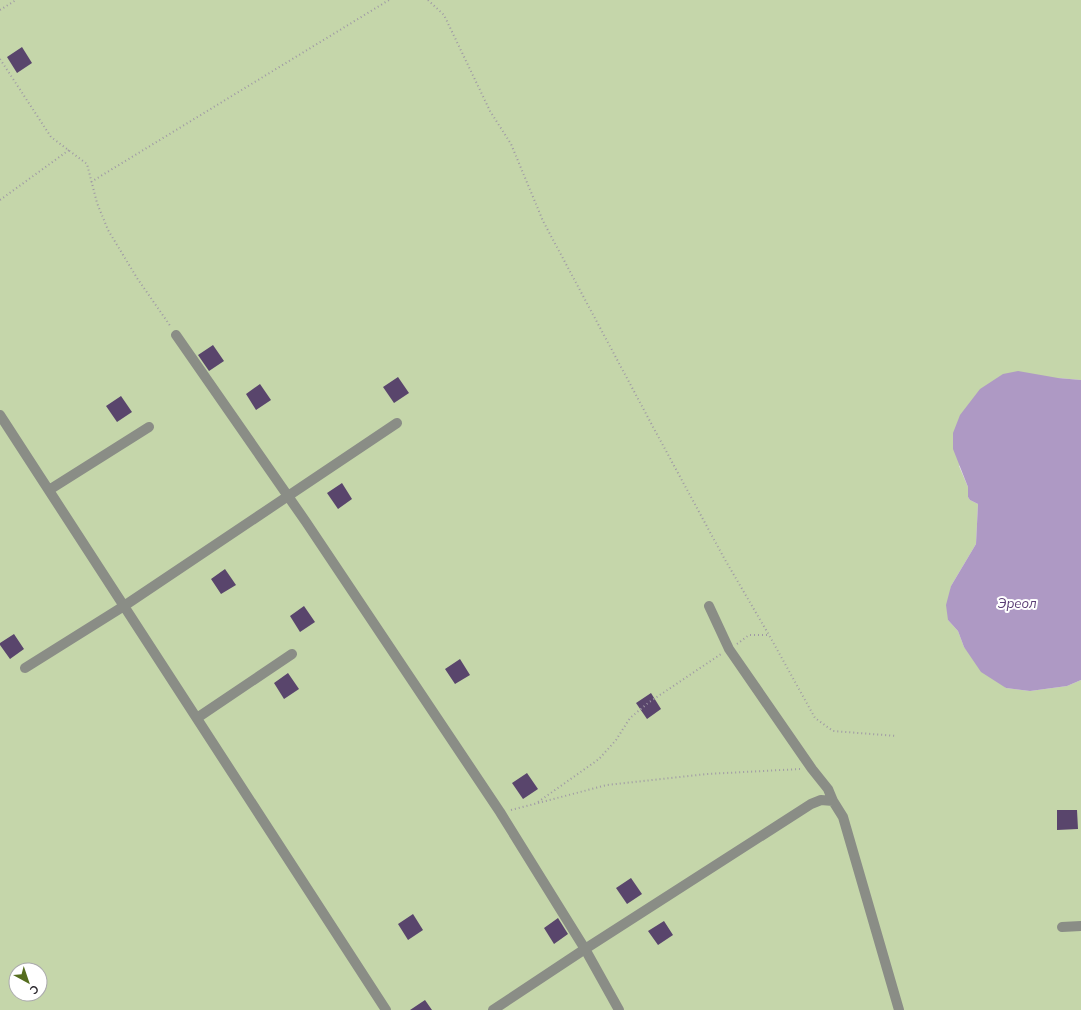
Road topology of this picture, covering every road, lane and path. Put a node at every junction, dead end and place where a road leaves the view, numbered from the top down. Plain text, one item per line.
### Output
1 (16, 0) edge
2 (389, 0) edge
3 (428, 0) edge
4 (0, 10) edge
5 (0, 59) edge
6 (69, 150) junction
7 (92, 182) junction
8 (0, 200) edge
9 (176, 335) joint
10 (0, 415) edge
11 (397, 423) dead end
12 (149, 428) dead end
13 (49, 490) junction
14 (288, 496) junction
15 (124, 606) junction
16 (709, 606) dead end
17 (769, 635) junction
18 (729, 649) junction
19 (292, 654) dead end
20 (25, 668) dead end
21 (197, 718) junction
22 (897, 736) dead end
23 (812, 768) junction
24 (833, 801) junction
25 (538, 803) junction
26 (500, 812) junction
27 (1081, 926) edge
28 (1062, 927) dead end
29 (584, 949) junction
30 (386, 1010) edge
31 (493, 1010) edge
32 (619, 1010) edge
33 (899, 1010) edge

1 - 4 path
2 - 7 path
3 - 17 path
5 - 6 path
6 - 7 path
6 - 8 path
7 - 9 path
9 - 14 lane
10 - 13 lane
11 - 14 lane
12 - 13 lane
13 - 15 lane
14 - 15 lane
14 - 26 lane
15 - 20 lane
15 - 21 lane
16 - 18 lane
17 - 18 path
17 - 22 path
18 - 23 lane
18 - 25 path
19 - 21 lane
21 - 30 lane
23 - 24 lane
23 - 25 path
24 - 29 lane
24 - 33 lane
25 - 26 path
26 - 29 lane
27 - 28 lane
29 - 31 lane
29 - 32 lane

